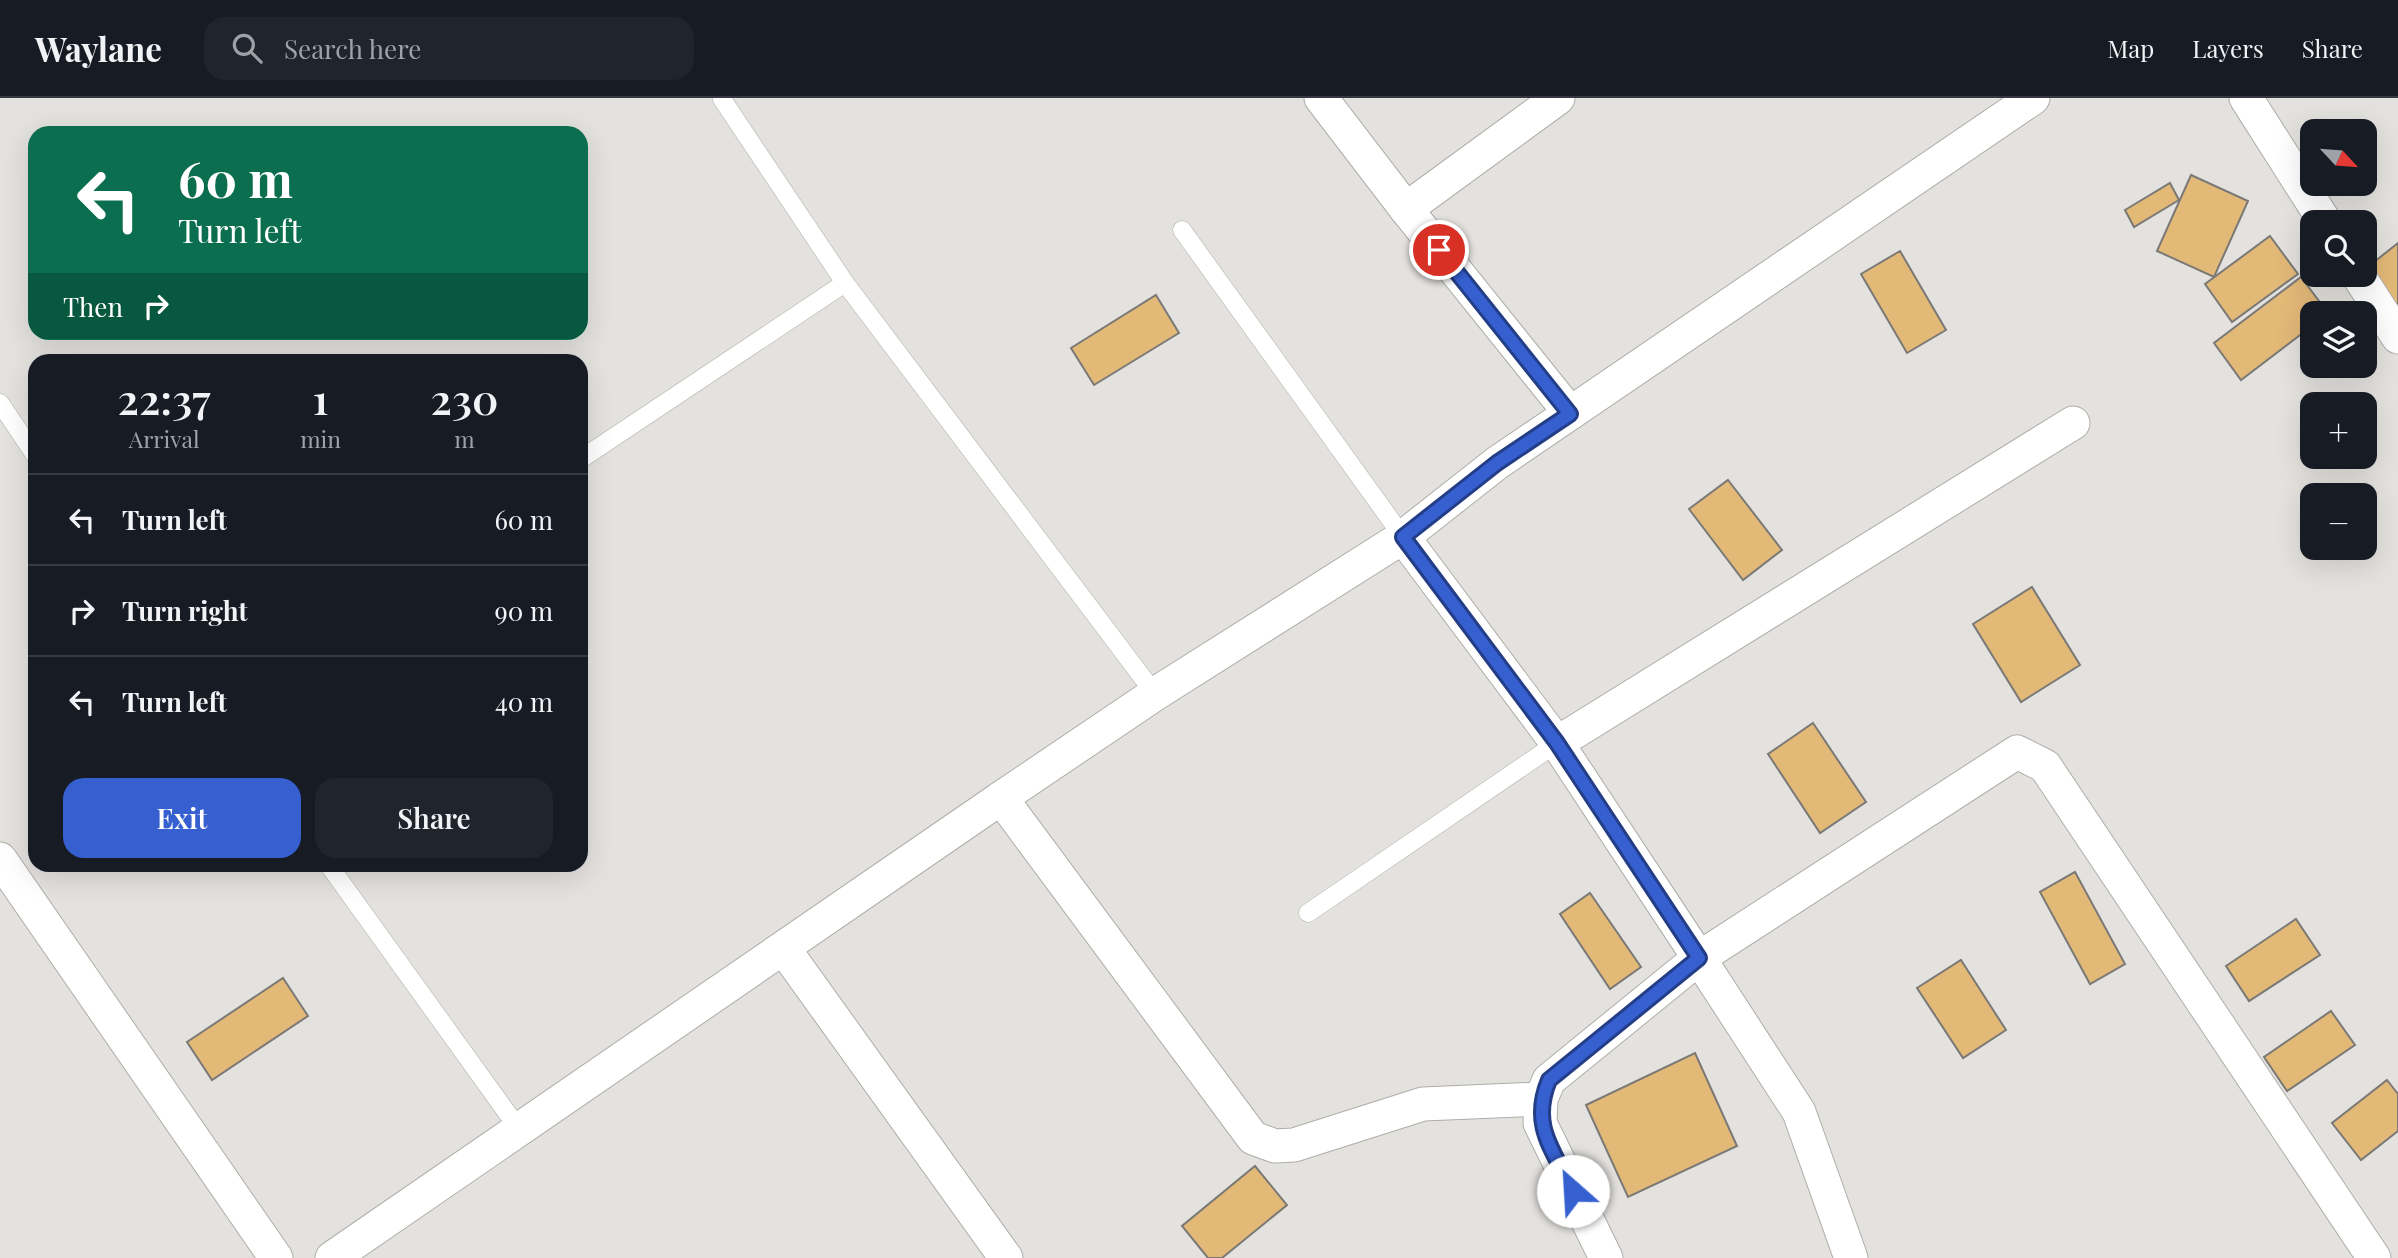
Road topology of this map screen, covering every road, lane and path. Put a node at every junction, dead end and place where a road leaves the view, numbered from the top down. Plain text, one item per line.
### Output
1 (1321, 98) edge
2 (1558, 98) edge
3 (2033, 98) edge
4 (2246, 98) edge
5 (722, 99) edge
6 (1406, 209) junction
7 (2317, 210) edge
8 (1182, 230) dead end
9 (845, 283) junction
10 (2366, 287) edge
11 (2398, 337) edge
12 (0, 403) edge
13 (1570, 414) junction
14 (2073, 423) dead end
15 (28, 444) edge
16 (588, 454) edge
17 (1403, 537) junction
18 (1155, 694) junction
19 (1557, 743) junction
20 (1001, 798) junction
21 (0, 859) edge
22 (334, 872) edge
23 (1308, 913) dead end
24 (783, 949) junction
25 (1699, 958) junction
26 (1541, 1099) junction
27 (518, 1128) junction
28 (276, 1258) edge
29 (332, 1258) edge
30 (1006, 1258) edge
31 (1606, 1258) edge
32 (1851, 1258) edge
33 (2374, 1258) edge

1 - 6 street
2 - 6 street
3 - 13 street
4 - 7 street
5 - 9 lane
6 - 13 street
8 - 17 lane
9 - 16 lane
9 - 18 lane
10 - 11 street
12 - 15 lane
13 - 17 street
14 - 19 street
17 - 18 street
17 - 19 street
18 - 20 street
19 - 23 lane
19 - 25 street
20 - 24 street
20 - 26 street
21 - 28 street
22 - 27 lane
24 - 27 street
24 - 30 street
25 - 26 street
25 - 32 street
25 - 33 street
26 - 31 street
27 - 29 street

